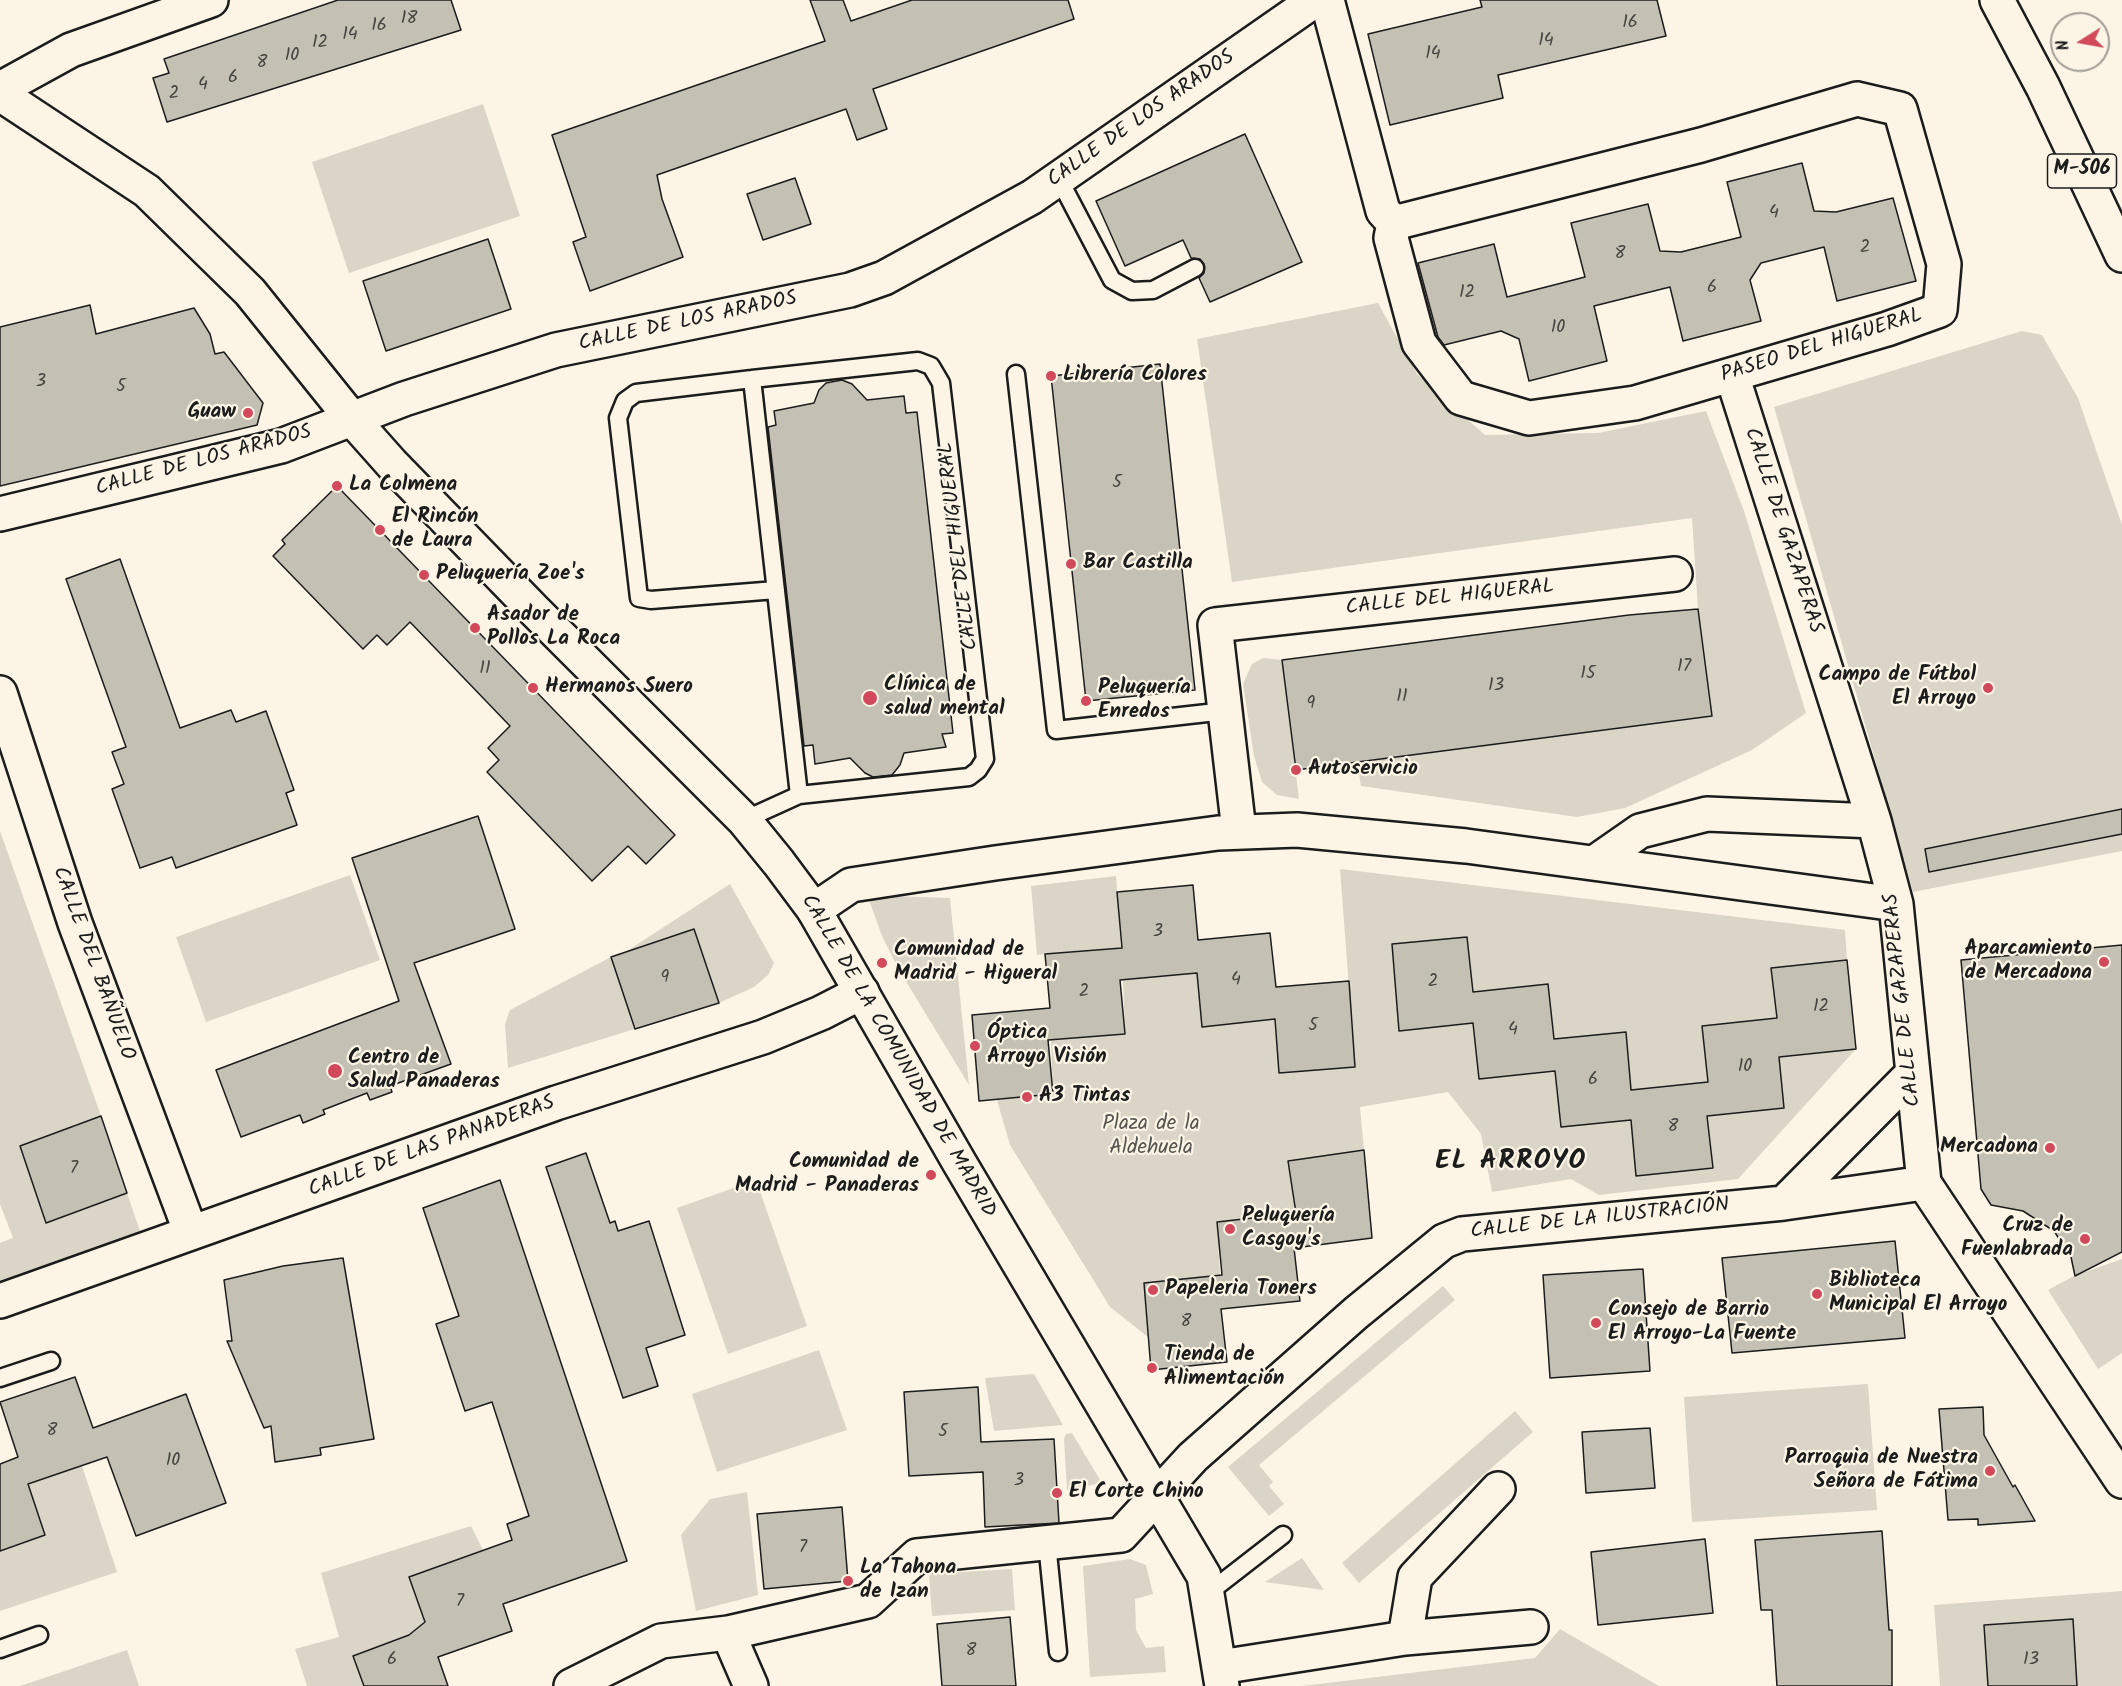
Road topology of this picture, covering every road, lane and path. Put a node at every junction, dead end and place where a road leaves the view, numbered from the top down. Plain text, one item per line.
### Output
1 (212, 0) edge
2 (1315, 0) edge
3 (1327, 0) edge
4 (1996, 0) edge
5 (2008, 0) edge
6 (2043, 87) junction
7 (0, 89) edge
8 (0, 94) edge
9 (1059, 179) junction
10 (1394, 222) junction
11 (2122, 255) edge
12 (1195, 268) dead end
13 (1016, 374) dead end
14 (1731, 375) junction
15 (752, 379) junction
16 (352, 419) junction
17 (0, 514) edge
18 (1675, 574) dead end
19 (776, 590) junction
20 (0, 693) edge
21 (1225, 711) junction
22 (799, 795) junction
23 (744, 820) junction
24 (1874, 821) junction
25 (1239, 831) junction
26 (1594, 863) junction
27 (1896, 904) junction
28 (814, 910) junction
29 (862, 992) junction
30 (1912, 1074) junction
31 (1924, 1182) junction
32 (1784, 1203) junction
33 (191, 1233) junction
34 (0, 1301) edge
35 (51, 1361) dead end
36 (0, 1378) edge
37 (2122, 1480) edge
38 (1498, 1489) dead end
39 (1156, 1498) junction
40 (1283, 1535) dead end
41 (1047, 1543) junction
42 (1207, 1594) junction
43 (1531, 1628) dead end
44 (728, 1633) junction
45 (39, 1635) dead end
46 (1406, 1638) junction
47 (0, 1649) edge
48 (1058, 1652) dead end
49 (1221, 1676) edge
50 (570, 1686) edge
51 (751, 1686) edge

1 - 7 main road
2 - 9 main road, CALLE DE LOS ARADOS
3 - 10 main road, PASEO DEL HIGUERAL
4 - 6 main road
5 - 6 main road, M-506
6 - 11 main road, M-506
8 - 16 main road, CALLE DE LA COMUNIDAD DE MADRID
9 - 12 lane
9 - 16 main road, CALLE DE LOS ARADOS
10 - 14 main road, PASEO DEL HIGUERAL
10 - 14 main road, PASEO DEL HIGUERAL
13 - 21 lane
14 - 24 main road, CALLE DE GAZAPERAS
15 - 19 lane
15 - 19 lane, CALLE DEL HIGUERAL
15 - 22 lane, CALLE DEL HIGUERAL
16 - 17 main road, CALLE DE LOS ARADOS
16 - 23 main road, CALLE DE LA COMUNIDAD DE MADRID
18 - 21 main road, CALLE DEL HIGUERAL
19 - 22 lane
20 - 33 main road, CALLE DEL BAÑUELO
21 - 25 main road, CALLE DEL HIGUERAL
22 - 23 lane, CALLE DEL HIGUERAL
23 - 28 main road, CALLE DE LA COMUNIDAD DE MADRID
24 - 26 main road
24 - 27 main road, CALLE DE GAZAPERAS
25 - 26 main road
25 - 28 main road
26 - 27 main road
27 - 30 main road, CALLE DE GAZAPERAS
28 - 29 main road, CALLE DE LA COMUNIDAD DE MADRID
29 - 33 main road, CALLE DE LAS PANADERAS
29 - 39 main road, CALLE DE LA COMUNIDAD DE MADRID
30 - 31 main road, CALLE DE GAZAPERAS
30 - 32 main road
31 - 32 main road, CALLE DE LA ILUSTRACIÓN
31 - 37 main road, CALLE DE GAZAPERAS
32 - 39 main road, CALLE DE LA ILUSTRACIÓN
33 - 34 main road, CALLE DE LAS PANADERAS
35 - 36 lane
38 - 46 main road
39 - 41 main road, CALLE DE LA ILUSTRACIÓN
39 - 42 main road, CALLE DE LA COMUNIDAD DE MADRID
40 - 42 lane
41 - 44 main road, CALLE DE LA ILUSTRACIÓN
41 - 48 lane
42 - 49 main road, CALLE DE LA COMUNIDAD DE MADRID
43 - 46 main road
44 - 50 main road, CALLE DE LA ILUSTRACIÓN
44 - 51 main road
45 - 47 lane
46 - 49 main road

